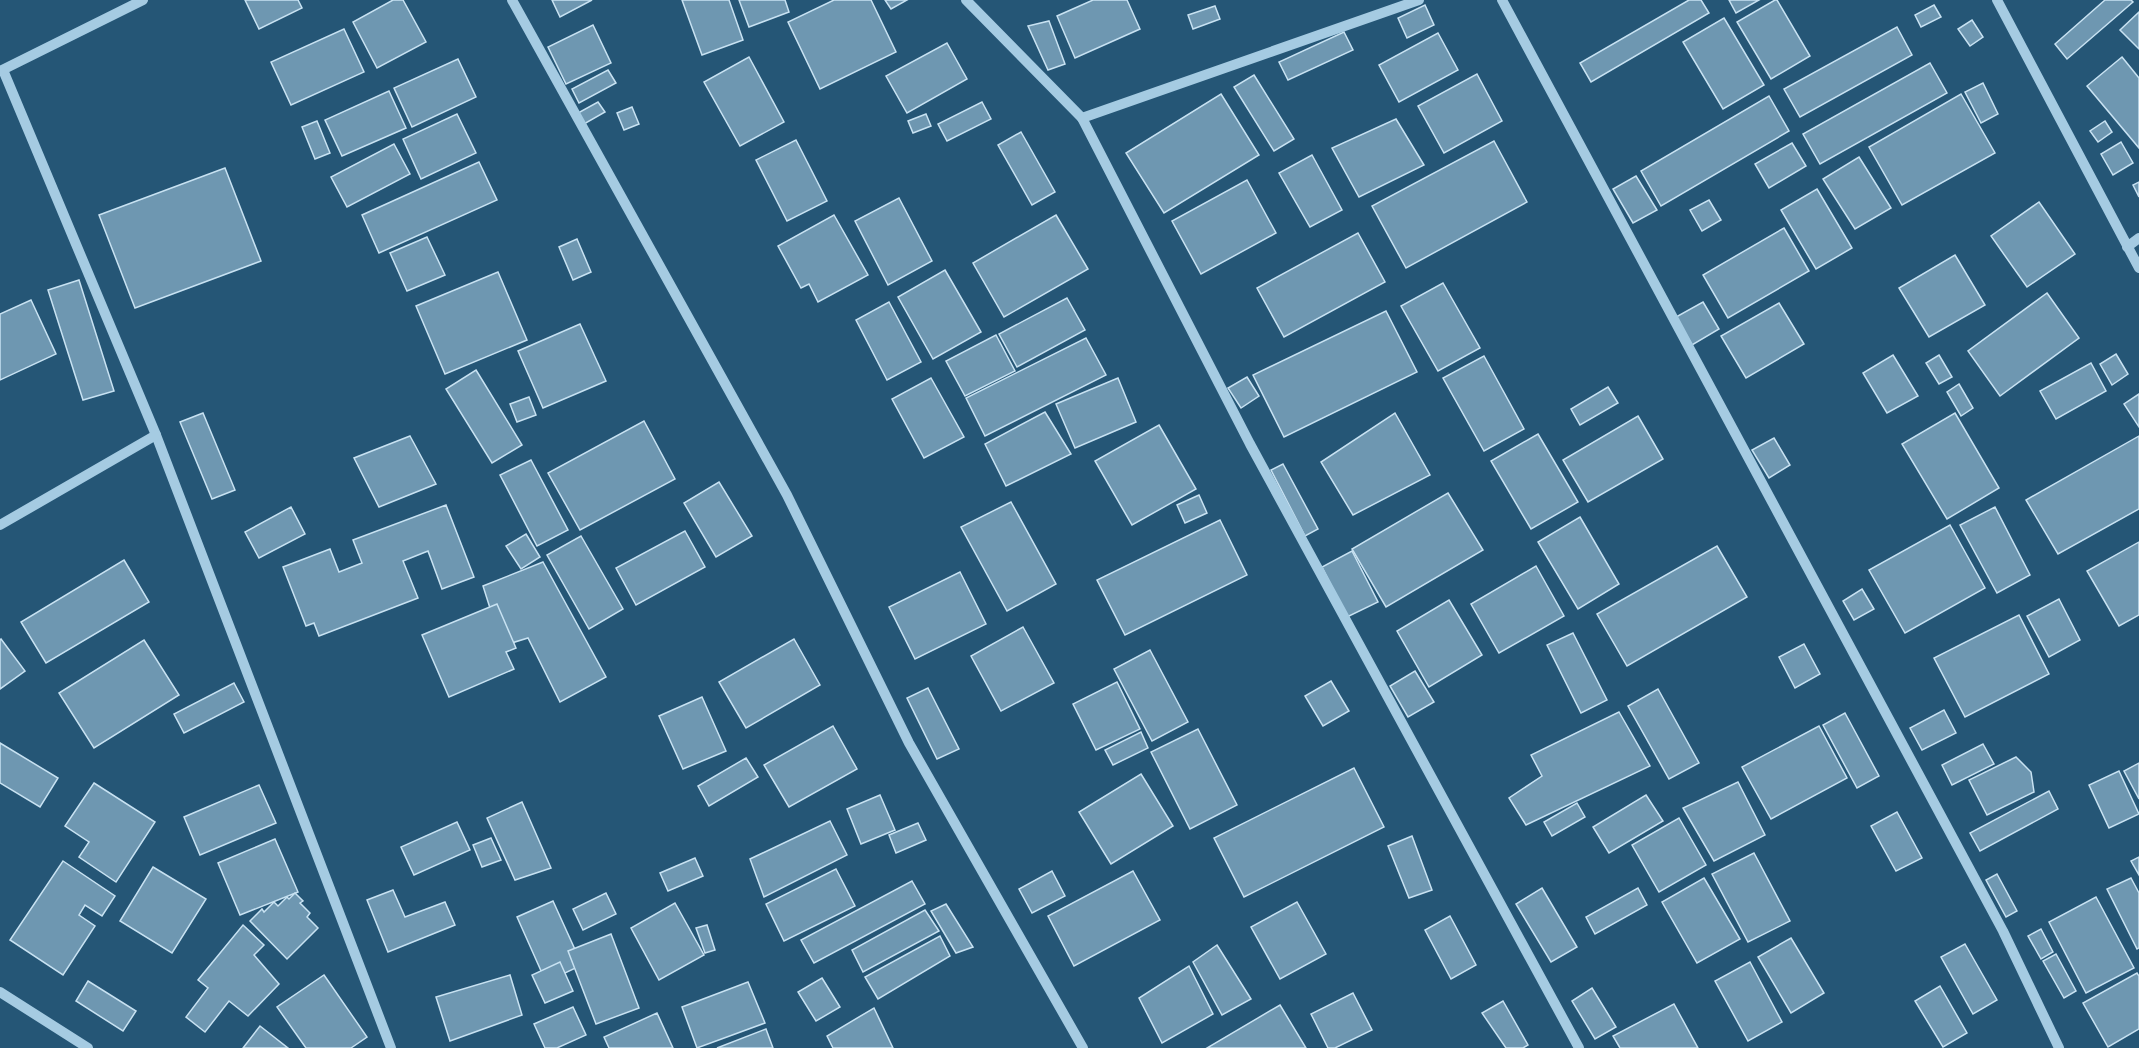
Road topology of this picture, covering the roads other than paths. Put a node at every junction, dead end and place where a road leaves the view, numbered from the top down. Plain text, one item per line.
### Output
1 (143, 0) edge
2 (512, 0) edge
3 (966, 0) edge
4 (1419, 0) edge
5 (1502, 0) edge
6 (1996, 0) edge
7 (2, 71) edge
8 (1082, 118) junction
9 (2139, 238) edge
10 (2127, 247) junction
11 (2139, 268) edge
12 (156, 435) junction
13 (0, 525) edge
14 (0, 992) edge
15 (88, 1048) edge
16 (392, 1048) edge
17 (1083, 1048) edge
18 (1579, 1048) edge
19 (2059, 1048) edge

1 - 7 street
2 - 17 street
3 - 8 street
4 - 8 street
5 - 19 street
6 - 10 street
7 - 12 street
8 - 18 street
9 - 10 street
10 - 11 street
12 - 13 street
12 - 16 street
14 - 15 street

